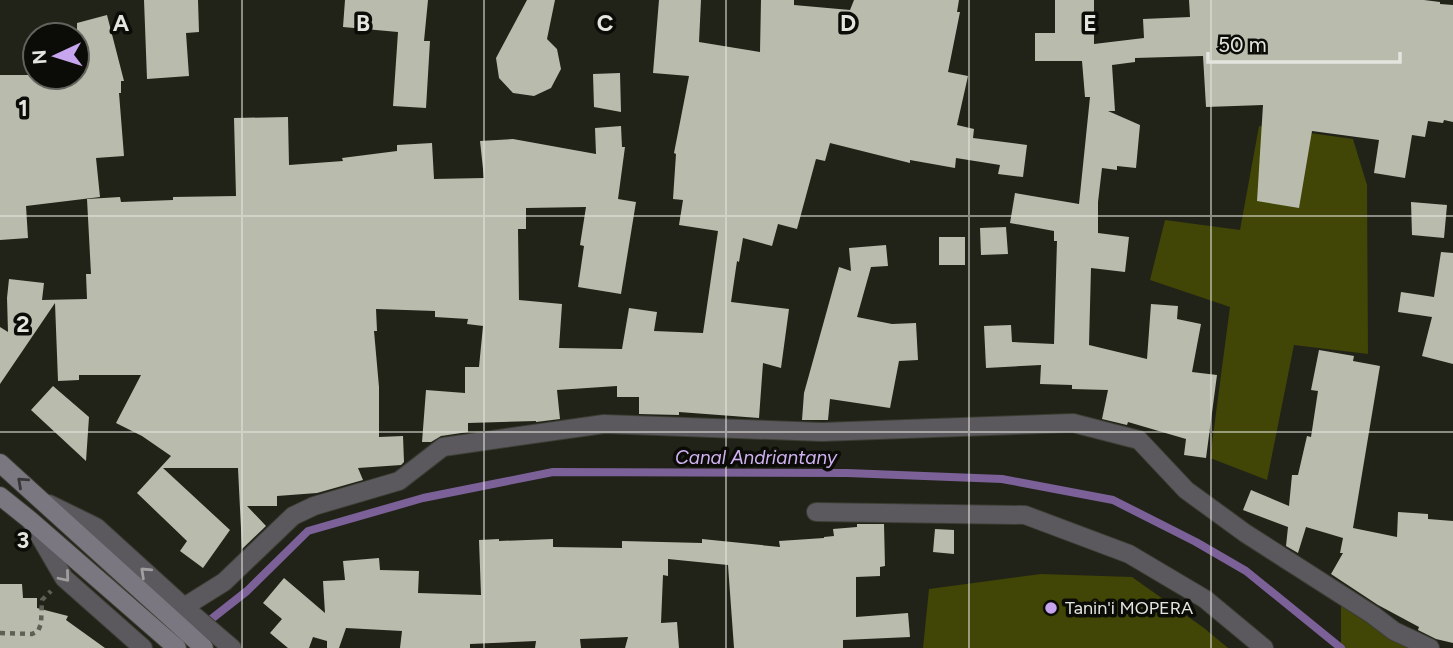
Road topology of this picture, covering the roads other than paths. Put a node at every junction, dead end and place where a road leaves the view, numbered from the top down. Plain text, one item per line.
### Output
1 (0, 463) edge
2 (0, 496) edge
3 (816, 512) dead end
4 (30, 520) junction
5 (182, 629) edge
6 (230, 647) edge
7 (143, 648) edge
8 (204, 648) edge
9 (1264, 648) edge
10 (1430, 648) edge

5 -> 1 main road
2 - 4 main road
3 - 9 street
4 - 5 main road
4 -> 7 street
5 - 6 street
5 - 8 main road
5 - 10 street

